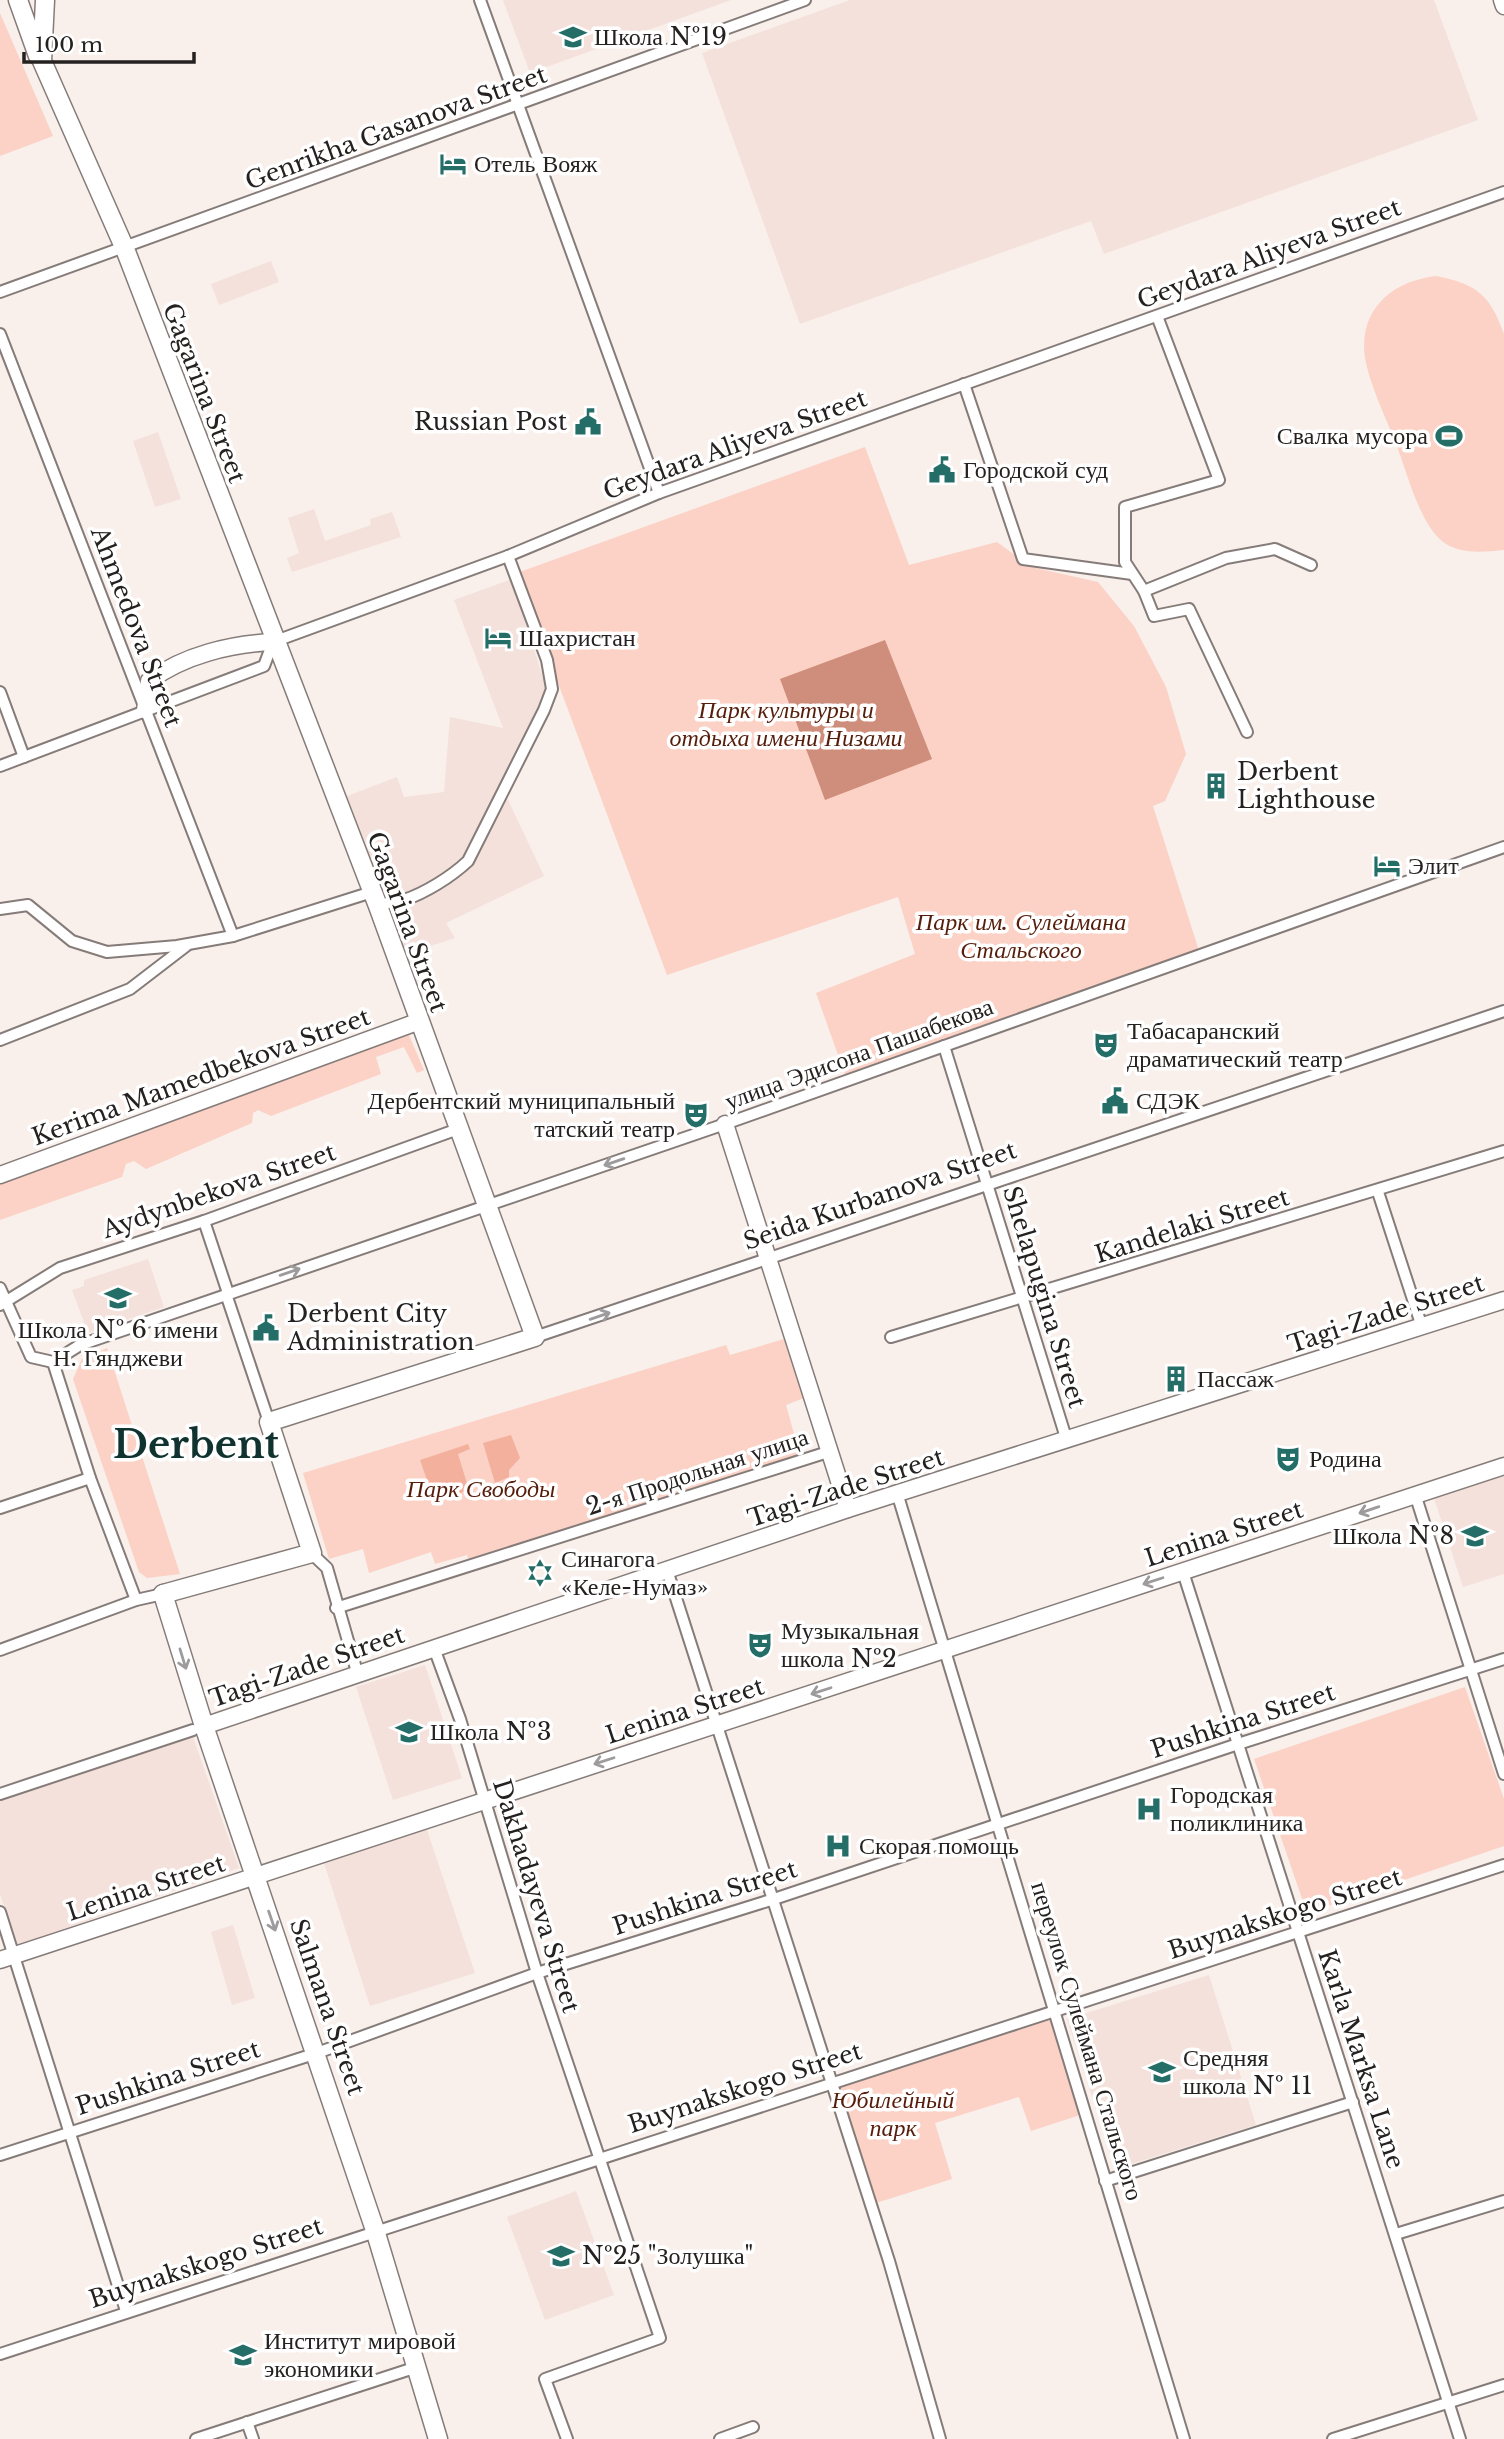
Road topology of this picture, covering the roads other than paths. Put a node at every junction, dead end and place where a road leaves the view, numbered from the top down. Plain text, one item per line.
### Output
1 (18, 0) edge
2 (45, 0) edge
3 (480, 0) edge
4 (806, 0) edge
5 (1502, 0) edge
6 (1504, 6) edge
7 (519, 106) junction
8 (1504, 192) edge
9 (124, 249) junction
10 (0, 292) edge
11 (1157, 316) junction
12 (0, 334) edge
13 (964, 384) junction
14 (659, 493) junction
15 (508, 556) junction
16 (1311, 565) dead end
17 (1132, 574) junction
18 (1144, 591) junction
19 (274, 642) junction
20 (0, 692) edge
21 (145, 710) junction
22 (1247, 732) dead end
23 (24, 757) junction
24 (0, 766) edge
25 (1504, 847) edge
26 (374, 899) junction
27 (0, 909) edge
28 (233, 936) junction
29 (190, 943) junction
30 (1504, 1010) edge
31 (417, 1022) junction
32 (0, 1040) edge
33 (944, 1046) junction
34 (725, 1124) junction
35 (457, 1129) junction
36 (1504, 1152) edge
37 (0, 1175) edge
38 (987, 1185) junction
39 (1378, 1192) junction
40 (486, 1206) junction
41 (204, 1221) junction
42 (767, 1259) junction
43 (0, 1288) edge
44 (227, 1293) junction
45 (1023, 1299) junction
46 (1504, 1300) edge
47 (4, 1303) edge
48 (1422, 1326) junction
49 (535, 1337) junction
50 (891, 1337) dead end
51 (53, 1362) junction
52 (269, 1420) junction
53 (1067, 1441) junction
54 (831, 1451) junction
55 (1504, 1466) edge
56 (90, 1478) junction
57 (1415, 1494) junction
58 (898, 1496) junction
59 (0, 1508) edge
60 (848, 1509) junction
61 (310, 1552) junction
62 (667, 1570) junction
63 (1183, 1572) junction
64 (163, 1594) junction
65 (136, 1600) junction
66 (336, 1608) junction
67 (434, 1648) junction
68 (0, 1650) edge
69 (944, 1650) junction
70 (1504, 1659) edge
71 (1469, 1670) junction
72 (357, 1672) junction
73 (718, 1724) junction
74 (198, 1728) junction
75 (1238, 1744) junction
76 (1504, 1774) edge
77 (0, 1794) edge
78 (483, 1800) junction
79 (997, 1824) junction
80 (1504, 1865) edge
81 (257, 1875) junction
82 (774, 1899) junction
83 (0, 1912) edge
84 (1298, 1931) junction
85 (8, 1957) edge
86 (537, 1973) junction
87 (1054, 2010) junction
88 (317, 2053) junction
89 (831, 2083) junction
90 (1353, 2102) junction
91 (70, 2132) junction
92 (0, 2155) edge
93 (600, 2157) junction
94 (1105, 2181) junction
95 (1504, 2201) edge
96 (375, 2230) junction
97 (1396, 2234) junction
98 (126, 2311) junction
99 (0, 2354) edge
100 (417, 2367) junction
101 (1504, 2385) edge
102 (1448, 2401) junction
103 (247, 2422) junction
104 (753, 2427) dead end
105 (196, 2439) edge
106 (253, 2439) edge
107 (438, 2439) edge
108 (567, 2439) edge
109 (720, 2439) edge
110 (940, 2439) edge
111 (1184, 2439) edge
112 (1333, 2439) edge
113 (1460, 2439) edge

1 - 9 main road, Gagarina Street
2 - 9 main road, Gagarina Street
3 - 7 street
4 - 7 street, Genrikha Gasanova Street
5 - 6 street
7 - 9 street, Genrikha Gasanova Street
7 - 14 street
8 - 11 street, Geydara Aliyeva Street
9 - 10 street, Genrikha Gasanova Street
9 - 19 main road, Gagarina Street
11 - 13 street, Geydara Aliyeva Street
11 - 17 street
12 - 21 street, Ahmedova Street
13 - 14 street, Geydara Aliyeva Street
13 - 17 street
14 - 15 street, Geydara Aliyeva Street
15 - 19 street, Geydara Aliyeva Street
15 - 26 street
16 - 18 street
17 - 18 street
18 - 22 street
19 - 21 street
19 - 21 street
19 - 26 main road, Gagarina Street
20 - 23 street
21 - 23 street
21 - 28 street, Ahmedova Street
23 - 24 street
25 - 33 street, улица Эдисона Пашабекова
26 - 28 street
26 - 31 main road, Gagarina Street
26 - 35 main road, Gagarina Street
27 - 29 street
28 - 29 street
29 - 32 street
30 - 38 street, Seida Kurbanova Street
31 - 35 main road, Gagarina Street
31 - 37 street, Kerima Mamedbekova Street
33 - 34 street, улица Эдисона Пашабекова
33 - 38 street, Shelapugina Street
34 -> 40 street, улица Эдисона Пашабекова
34 - 42 street
35 - 40 main road, Gagarina Street
35 - 41 street, Aydynbekova Street
36 - 39 street, Kandelaki Street
38 - 42 street, Seida Kurbanova Street
38 - 45 street, Shelapugina Street
39 - 45 street, Kandelaki Street
39 - 48 street
44 -> 40 street, улица Эдисона Пашабекова
40 - 49 main road, Gagarina Street
40 - 52 main road, Gagarina Street
41 - 44 street
41 - 47 street, Aydynbekova Street
49 -> 42 street, Seida Kurbanova Street
42 - 54 street
43 - 47 street
44 - 51 street, улица Эдисона Пашабекова
44 - 52 street
45 - 50 street, Kandelaki Street
45 - 53 street, Shelapugina Street
46 - 48 street, Tagi-Zade Street
47 - 51 street
48 - 53 street, Tagi-Zade Street
49 - 52 main road, Seida Kurbanova Street
51 - 56 street
52 - 61 main road
53 - 58 street, Tagi-Zade Street
54 - 60 street
54 - 66 street, 2-я Продольная улица
55 - 57 street, Lenina Street
56 - 59 street
56 - 65 street
57 -> 63 street, Lenina Street
57 - 71 street
58 - 60 street, Tagi-Zade Street
58 - 69 street, переулок Сулеймана Стальского
60 - 62 street, Tagi-Zade Street
61 - 64 main road
61 - 66 street
62 - 67 street, Tagi-Zade Street
62 - 73 street
63 -> 69 street, Lenina Street
63 - 75 street, Karla Marksa Lane
64 - 65 street
64 -> 74 main road, Salmana Street
65 - 68 street
66 - 72 street
67 - 72 street, Tagi-Zade Street
67 - 78 street, Dakhadayeva Street
69 -> 73 street, Lenina Street
69 - 79 street, переулок Сулеймана Стальского
70 - 71 street, Pushkina Street
71 - 75 street, Pushkina Street
71 - 76 street
72 - 74 street, Tagi-Zade Street
73 -> 78 street, Lenina Street
73 - 82 street
74 - 77 street, Tagi-Zade Street
74 - 81 main road, Salmana Street
75 - 79 street, Pushkina Street
75 - 84 street, Karla Marksa Lane
78 - 81 street, Lenina Street
78 - 86 street, Dakhadayeva Street
79 - 82 street, Pushkina Street
79 - 87 street, переулок Сулеймана Стальского
80 - 84 street, Buynakskogo Street
81 - 85 street, Lenina Street
81 -> 88 main road, Salmana Street
82 - 86 street, Pushkina Street
82 - 89 street
83 - 85 street
84 - 87 street, Buynakskogo Street
84 - 90 street, Karla Marksa Lane
85 - 91 street
86 - 88 street, Pushkina Street
86 - 93 street, Dakhadayeva Street
87 - 89 street, Buynakskogo Street
87 - 94 street, переулок Сулеймана Стальского
88 - 91 street, Pushkina Street
88 - 96 main road, Salmana Street
89 - 93 street, Buynakskogo Street
89 - 110 street
90 - 94 street
90 - 97 street, Karla Marksa Lane
91 - 92 street, Pushkina Street
91 - 98 street
93 - 96 street, Buynakskogo Street
93 - 108 street, Dakhadayeva Street
94 - 111 street, переулок Сулеймана Стальского
95 - 97 street
96 - 98 street, Buynakskogo Street
96 - 100 main road, Salmana Street
97 - 102 street, Karla Marksa Lane
98 - 99 street, Buynakskogo Street
100 - 103 street
100 - 107 main road, Salmana Street
101 - 102 street
102 - 112 street
102 - 113 street, Karla Marksa Lane
103 - 105 street
103 - 106 street
104 - 109 street

